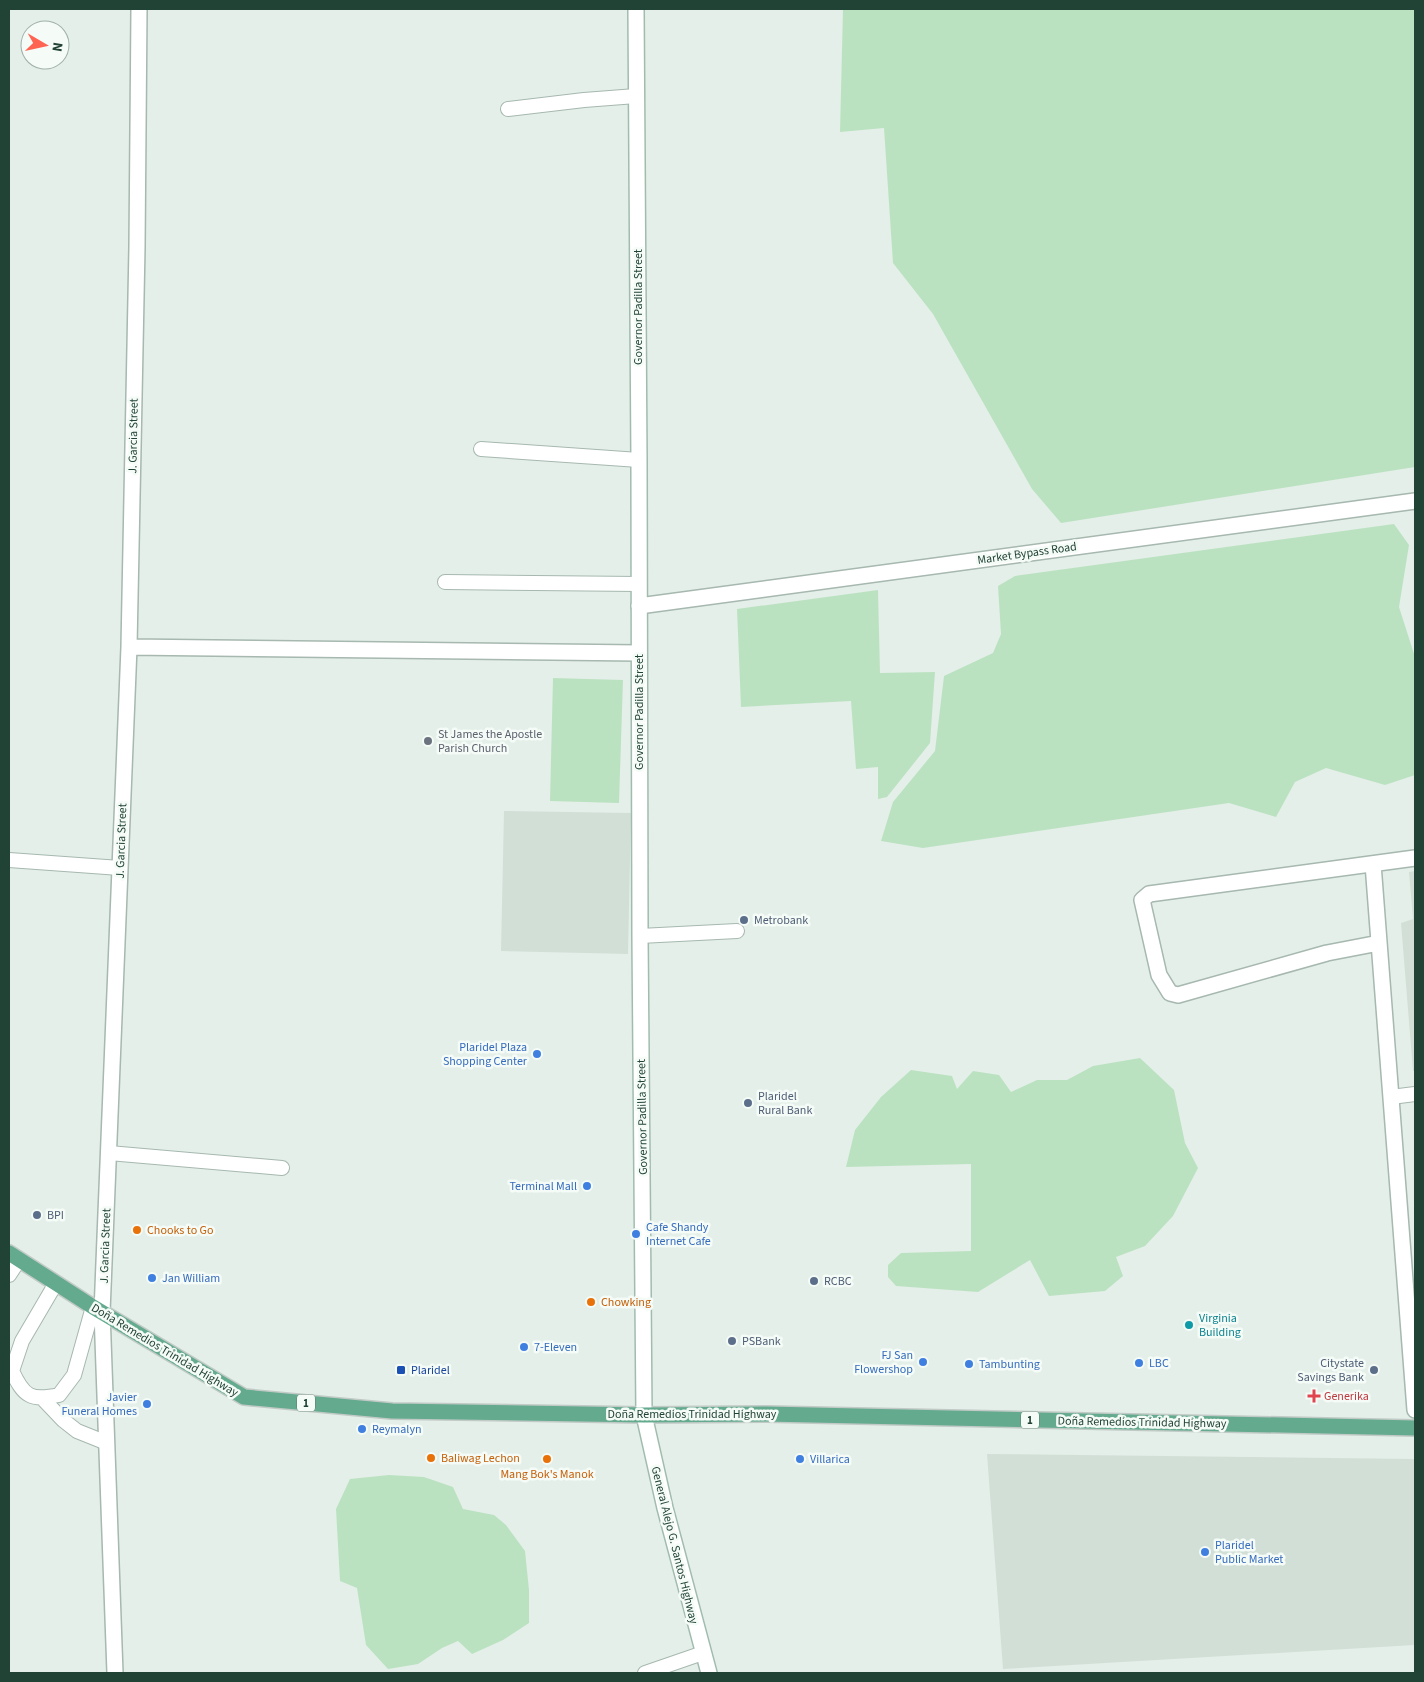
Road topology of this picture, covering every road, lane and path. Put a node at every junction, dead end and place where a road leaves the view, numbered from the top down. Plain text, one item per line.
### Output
1 (139, 9) edge
2 (636, 9) edge
3 (636, 96) junction
4 (508, 109) dead end
5 (481, 449) dead end
6 (639, 460) junction
7 (1415, 501) edge
8 (445, 582) dead end
9 (639, 584) junction
10 (640, 606) junction
11 (129, 647) junction
12 (639, 653) junction
13 (1415, 858) edge
14 (9, 860) edge
15 (1373, 864) junction
16 (120, 868) junction
17 (737, 931) dead end
18 (640, 936) junction
19 (1379, 943) junction
20 (1415, 1094) edge
21 (1391, 1097) junction
22 (109, 1153) junction
23 (282, 1168) dead end
24 (14, 1257) edge
25 (9, 1274) edge
26 (56, 1283) junction
27 (98, 1310) junction
28 (43, 1398) junction
29 (1415, 1410) edge
30 (644, 1415) junction
31 (1415, 1428) edge
32 (107, 1443) junction
33 (703, 1653) junction
34 (115, 1673) edge
35 (645, 1673) edge
36 (709, 1673) edge

1 - 11 street, J. Garcia Street
2 - 3 street, Governor Padilla Street
3 - 4 lane
3 - 6 street, Governor Padilla Street
5 - 6 lane
6 - 9 street, Governor Padilla Street
7 - 10 street, Market Bypass Road
8 - 9 lane
9 - 10 street, Governor Padilla Street
10 - 12 street, Governor Padilla Street
11 - 12 street
11 - 16 street, J. Garcia Street
12 - 18 street, Governor Padilla Street
13 - 15 street
14 - 16 lane
15 - 19 street
15 - 19 street
16 - 22 street, J. Garcia Street
17 - 18 lane
18 - 30 street, Governor Padilla Street
19 - 21 street
20 - 21 lane
21 - 29 street
22 - 23 lane
22 - 27 street, J. Garcia Street
24 - 25 lane
24 - 26 main road, Doña Remedios Trinidad Highway / 1
26 - 27 main road, Doña Remedios Trinidad Highway / 1
26 - 28 lane
27 - 28 lane
27 - 30 main road, Doña Remedios Trinidad Highway / 1
27 - 32 street, J. Garcia Street
28 - 32 lane
30 - 31 main road, Doña Remedios Trinidad Highway / 1
30 - 33 street, General Alejo G. Santos Highway
32 - 34 street, J. Garcia Street
33 - 35 lane
33 - 36 street, General Alejo G. Santos Highway

